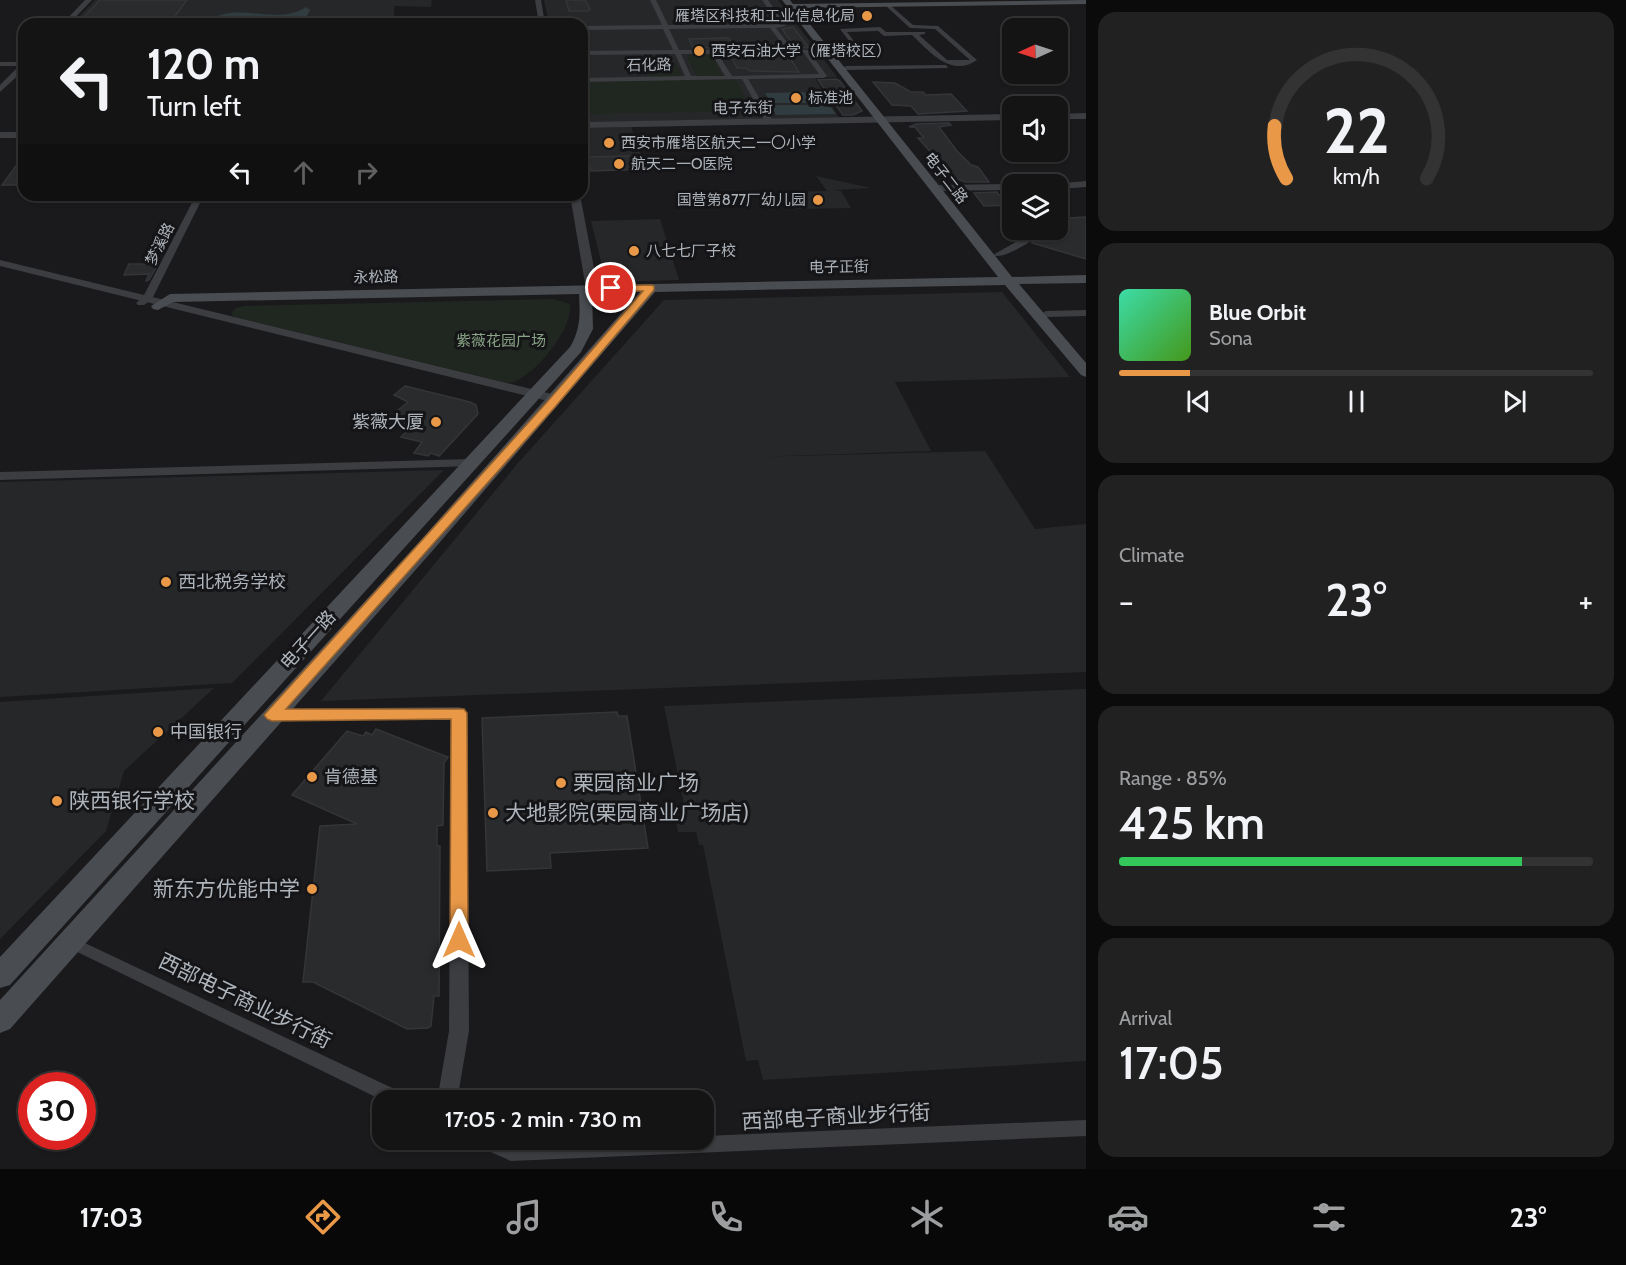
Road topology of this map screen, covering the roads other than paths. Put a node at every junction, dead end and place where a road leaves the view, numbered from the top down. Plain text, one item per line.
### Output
1 (89, 0) edge
2 (538, 0) edge
3 (653, 0) edge
4 (765, 0) edge
5 (952, 2) edge
6 (1086, 2) edge
7 (792, 4) edge
8 (889, 6) junction
9 (837, 9) dead end
10 (805, 17) junction
11 (71, 18) edge
12 (541, 18) edge
13 (772, 26) junction
14 (665, 27) junction
15 (588, 28) edge
16 (605, 28) junction
17 (914, 33) junction
18 (943, 33) junction
19 (608, 36) dead end
20 (610, 45) dead end
21 (831, 49) junction
22 (790, 51) junction
23 (678, 52) junction
24 (714, 52) junction
25 (588, 53) edge
26 (613, 53) junction
27 (0, 64) edge
28 (18, 65) edge
29 (946, 67) dead end
30 (846, 68) junction
31 (18, 71) edge
32 (744, 77) junction
33 (689, 78) junction
34 (730, 78) junction
35 (588, 80) edge
36 (0, 90) edge
37 (1086, 116) edge
38 (1002, 117) edge
39 (1068, 117) edge
40 (884, 120) junction
41 (769, 121) junction
42 (588, 125) edge
43 (0, 135) edge
44 (18, 135) edge
45 (1086, 184) edge
46 (1068, 185) edge
47 (1002, 187) edge
48 (938, 188) junction
49 (198, 201) edge
50 (576, 201) edge
51 (1027, 240) edge
52 (997, 255) junction
53 (0, 263) edge
54 (0, 268) edge
55 (1086, 281) edge
56 (1014, 282) junction
57 (648, 291) junction
58 (592, 293) junction
59 (156, 303) junction
60 (1086, 313) edge
61 (1046, 314) junction
62 (603, 345) junction
63 (1086, 361) edge
64 (1086, 372) edge
65 (535, 394) junction
66 (556, 399) junction
67 (471, 463) junction
68 (0, 476) edge
69 (272, 715) junction
70 (70, 942) junction
71 (0, 976) edge
72 (0, 1020) edge
73 (378, 1090) edge
74 (449, 1090) edge
75 (1086, 1128) edge
76 (714, 1144) edge
77 (505, 1150) edge
78 (580, 1150) edge

1 - 11 street
2 - 12 street
3 - 14 street
4 - 13 street
5 - 6 main road
5 - 7 main road
6 - 8 main road
7 - 8 main road
7 - 10 main road, 电子二路
7 - 40 main road, 电子二路
8 - 18 street
9 - 10 street
10 - 21 main road, 电子二路
13 - 14 street
13 - 22 street
14 - 16 street
14 - 23 street
15 - 16 street
16 - 19 street
17 - 18 street
17 - 18 street
17 - 21 street
20 - 26 street
21 - 30 main road, 电子二路
22 - 24 street
22 - 32 street, 石化路
23 - 24 street
23 - 26 street
23 - 33 street
24 - 34 street
25 - 26 street
27 - 28 street
29 - 30 street
30 - 40 main road, 电子二路
31 - 36 street
32 - 34 street, 石化路
32 - 41 street
33 - 34 street, 石化路
33 - 35 street, 石化路
37 - 39 street
38 - 40 street, 电子东街
40 - 41 street, 电子东街
40 - 48 main road, 电子二路
41 - 42 street, 电子东街
43 - 44 street
45 - 46 street
47 - 48 street
48 - 52 main road, 电子二路
48 - 56 main road, 电子二路
49 - 59 street, 梦溪路
50 - 58 street, 电子一路
51 - 52 street
52 - 56 main road, 电子二路
53 - 59 street, 永松路
54 - 59 street, 永松路
55 - 56 main road, 电子正街
56 - 57 main road, 电子正街
56 - 61 main road, 电子二路
56 - 64 main road, 电子二路
57 - 58 main road, 电子正街
57 - 62 main road, 电子一路
58 - 59 main road, 永松路
58 - 62 main road, 电子一路
58 - 65 main road, 电子一路
59 - 65 street
60 - 61 street
61 - 63 main road, 电子二路
62 - 66 main road, 电子一路
65 - 66 street
65 - 67 main road, 电子一路
66 - 69 main road, 电子一路
67 - 68 street
67 - 71 main road, 电子一路
69 - 70 main road, 电子一路
69 - 74 street
70 - 72 main road, 电子一路
70 - 73 street, 西部电子商业步行街
75 - 76 street, 西部电子商业步行街
77 - 78 street, 西部电子商业步行街

